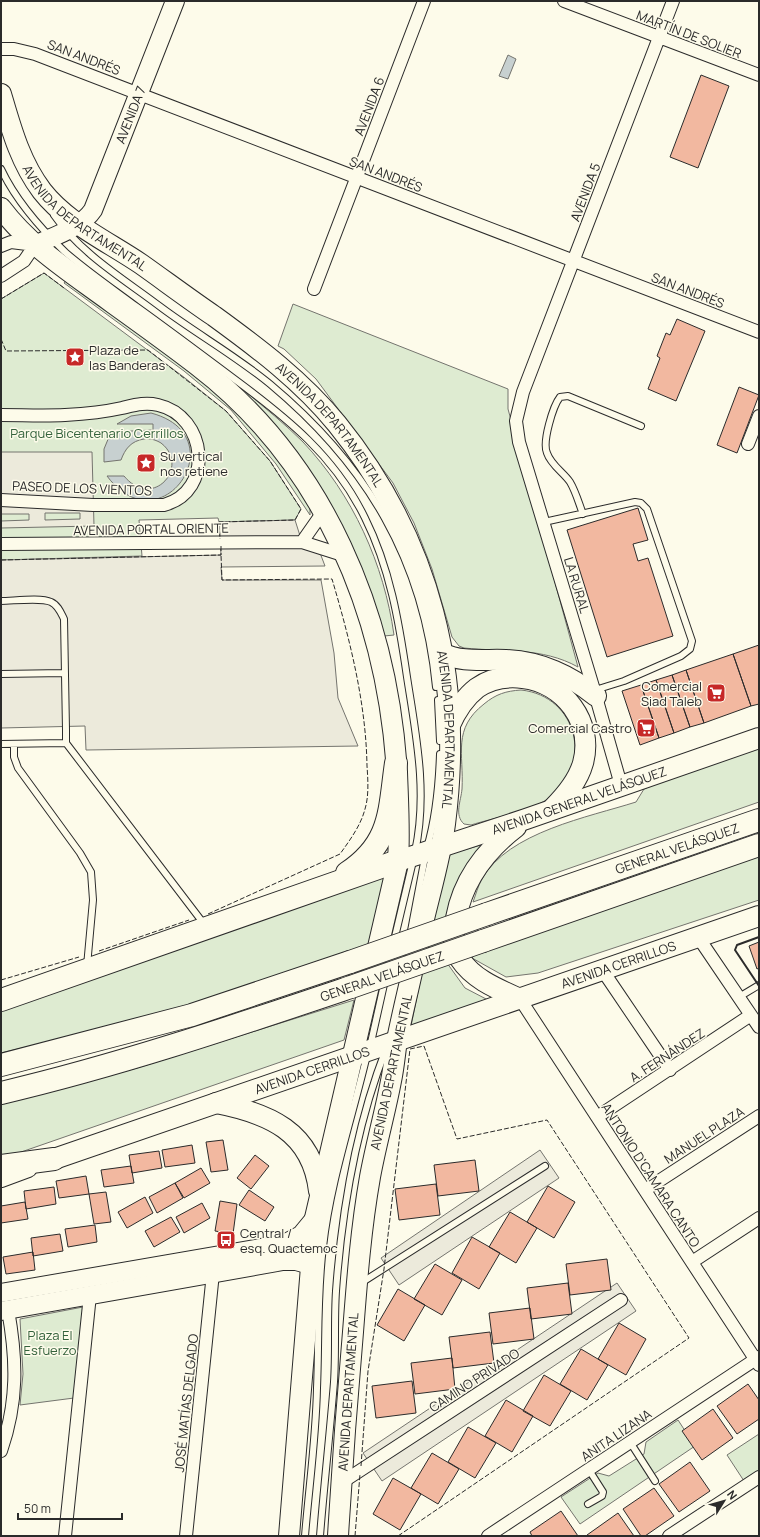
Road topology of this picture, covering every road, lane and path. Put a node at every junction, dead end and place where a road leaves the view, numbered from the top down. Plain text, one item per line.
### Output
1 (175, 1) edge
2 (424, 1) edge
3 (564, 1) edge
4 (673, 1) edge
5 (659, 37) junction
6 (1, 49) edge
7 (759, 76) edge
8 (1, 94) edge
9 (139, 94) junction
10 (1, 169) edge
11 (357, 178) junction
12 (1, 208) edge
13 (57, 234) junction
14 (1, 246) edge
15 (573, 261) junction
16 (1, 276) edge
17 (314, 289) dead end
18 (137, 307) junction
19 (759, 332) edge
20 (176, 350) junction
21 (523, 392) joint
22 (6, 415) edge
23 (759, 416) edge
24 (641, 426) dead end
25 (748, 444) dead end
26 (1, 500) edge
27 (324, 512) junction
28 (583, 514) junction
29 (544, 522) junction
30 (302, 542) junction
31 (1, 544) edge
32 (346, 556) junction
33 (1, 601) edge
34 (442, 653) junction
35 (64, 673) junction
36 (1, 674) edge
37 (595, 693) junction
38 (448, 727) junction
39 (759, 738) edge
40 (1, 744) edge
41 (14, 744) junction
42 (66, 744) junction
43 (396, 763) junction
44 (621, 785) junction
45 (549, 811) junction
46 (526, 819) junction
47 (759, 820) edge
48 (759, 845) edge
49 (419, 855) junction
50 (327, 886) junction
51 (759, 916) edge
52 (207, 928) junction
53 (698, 937) junction
54 (391, 953) dead end
55 (406, 953) dead end
56 (405, 961) dead end
57 (388, 968) dead end
58 (87, 970) junction
59 (603, 971) junction
60 (402, 976) dead end
61 (759, 985) edge
62 (739, 997) junction
63 (520, 999) junction
64 (1, 1000) edge
65 (751, 1015) junction
66 (759, 1027) edge
67 (391, 1041) junction
68 (360, 1053) junction
69 (1, 1065) edge
70 (670, 1070) junction
71 (1, 1093) edge
72 (216, 1103) junction
73 (759, 1116) edge
74 (597, 1117) junction
75 (54, 1159) junction
76 (1, 1166) edge
77 (545, 1166) dead end
78 (1, 1178) edge
79 (645, 1190) junction
80 (320, 1196) junction
81 (315, 1218) junction
82 (759, 1218) edge
83 (692, 1262) junction
84 (310, 1265) junction
85 (213, 1273) junction
86 (357, 1286) junction
87 (1, 1293) edge
88 (90, 1295) junction
89 (621, 1300) dead end
90 (4, 1310) edge
91 (758, 1360) edge
92 (630, 1442) junction
93 (1, 1451) edge
94 (589, 1470) junction
95 (759, 1477) edge
96 (655, 1481) dead end
97 (341, 1483) junction
98 (588, 1504) dead end
99 (65, 1536) edge
100 (186, 1536) edge
101 (289, 1536) edge
102 (305, 1536) edge
103 (320, 1536) edge
104 (338, 1536) edge
105 (488, 1536) edge
106 (669, 1536) edge

1 - 9 street, AVENIDA 7
2 - 11 street, AVENIDA 6
3 - 5 street, MARTÍN DE SOLIER
4 - 5 street, AVENIDA 5
5 - 7 street, MARTÍN DE SOLIER
5 - 15 street, AVENIDA 5
6 - 9 street, SAN ANDRÉS
8 - 13 main road, AVENIDA DEPARTAMENTAL
9 - 11 street, SAN ANDRÉS
9 - 13 street, AVENIDA 7
10 - 13 lane
11 - 15 street, SAN ANDRÉS
11 - 17 street, AVENIDA 6
12 - 13 main road, AVENIDA DEPARTAMENTAL
13 - 14 street
13 - 16 street
13 - 18 lane
13 - 20 main road, AVENIDA DEPARTAMENTAL
13 - 34 main road, AVENIDA DEPARTAMENTAL
13 - 49 lane
15 - 19 street, SAN ANDRÉS
15 - 21 street, AVENIDA 5
18 - 20 lane
18 - 49 lane
20 - 27 main road, AVENIDA DEPARTAMENTAL
21 - 29 street, LA RURAL
22 - 26 street, PASEO DE LOS VIENTOS
23 - 25 street
24 - 28 lane
27 - 30 street
27 - 32 main road, AVENIDA DEPARTAMENTAL
28 - 29 lane
28 - 37 lane
29 - 37 street, LA RURAL
30 - 31 street, AVENIDA PORTAL ORIENTE
30 - 32 street, AVENIDA PORTAL ORIENTE
32 - 43 main road, AVENIDA DEPARTAMENTAL
33 - 35 lane
34 - 37 main road
34 - 38 main road, AVENIDA DEPARTAMENTAL
35 - 36 lane
35 - 42 lane
37 - 44 street, LA RURAL
38 - 45 main road
38 - 49 main road, AVENIDA DEPARTAMENTAL
39 - 44 main road, AVENIDA GENERAL VELÁSQUEZ
40 - 41 lane
41 - 42 lane
41 - 58 lane
42 - 52 lane
43 - 49 main road, AVENIDA DEPARTAMENTAL
43 - 50 highway
44 - 45 main road, AVENIDA GENERAL VELÁSQUEZ
45 - 46 main road, AVENIDA GENERAL VELÁSQUEZ
46 - 49 main road, AVENIDA GENERAL VELÁSQUEZ
46 - 63 main road
47 - 69 highway, GENERAL VELÁSQUEZ, bridge
48 - 71 highway, GENERAL VELÁSQUEZ, bridge
49 - 50 highway
49 - 54 lane
49 - 55 lane
49 - 67 main road, AVENIDA DEPARTAMENTAL
49 - 68 main road, AVENIDA DEPARTAMENTAL
50 - 52 highway
51 - 53 main road, AVENIDA CERRILLOS
52 - 58 highway
53 - 59 main road, AVENIDA CERRILLOS
53 - 62 street
56 - 60 lane
57 - 68 lane
58 - 64 highway
59 - 63 main road, AVENIDA CERRILLOS
59 - 70 street
61 - 62 lane
62 - 65 street
63 - 67 main road, AVENIDA CERRILLOS
63 - 74 street, ANTONIO D'CAMARA CANTO
65 - 66 street
65 - 70 street, A. FERNÁNDEZ
67 - 68 main road, AVENIDA CERRILLOS
67 - 86 main road, AVENIDA DEPARTAMENTAL
67 - 103 lane
68 - 72 main road, AVENIDA CERRILLOS
68 - 80 main road, AVENIDA DEPARTAMENTAL
68 - 102 lane
70 - 74 street, A. FERNÁNDEZ
72 - 75 main road, AVENIDA CERRILLOS
72 - 80 main road
73 - 79 street, MANUEL PLAZA
74 - 79 street, ANTONIO D'CAMARA CANTO
75 - 76 highway
75 - 78 street, AVENIDA CERRILLOS
77 - 86 lane
79 - 83 street, ANTONIO D'CAMARA CANTO
80 - 81 main road, AVENIDA DEPARTAMENTAL
81 - 84 main road, AVENIDA DEPARTAMENTAL
81 - 87 street
82 - 83 street
83 - 91 street, ANTONIO D'CAMARA CANTO
84 - 85 street
84 - 101 main road, AVENIDA DEPARTAMENTAL
85 - 88 street
85 - 100 street, JOSÉ MATÍAS DELGADO
86 - 97 main road, AVENIDA DEPARTAMENTAL
88 - 90 street
88 - 99 street
89 - 97 street, CAMINO PRIVADO
90 - 93 street
91 - 92 street, ANITA LIZANA
92 - 94 street, ANITA LIZANA
92 - 96 lane
94 - 98 lane
94 - 105 street, ANITA LIZANA
95 - 106 street
97 - 104 main road, AVENIDA DEPARTAMENTAL

